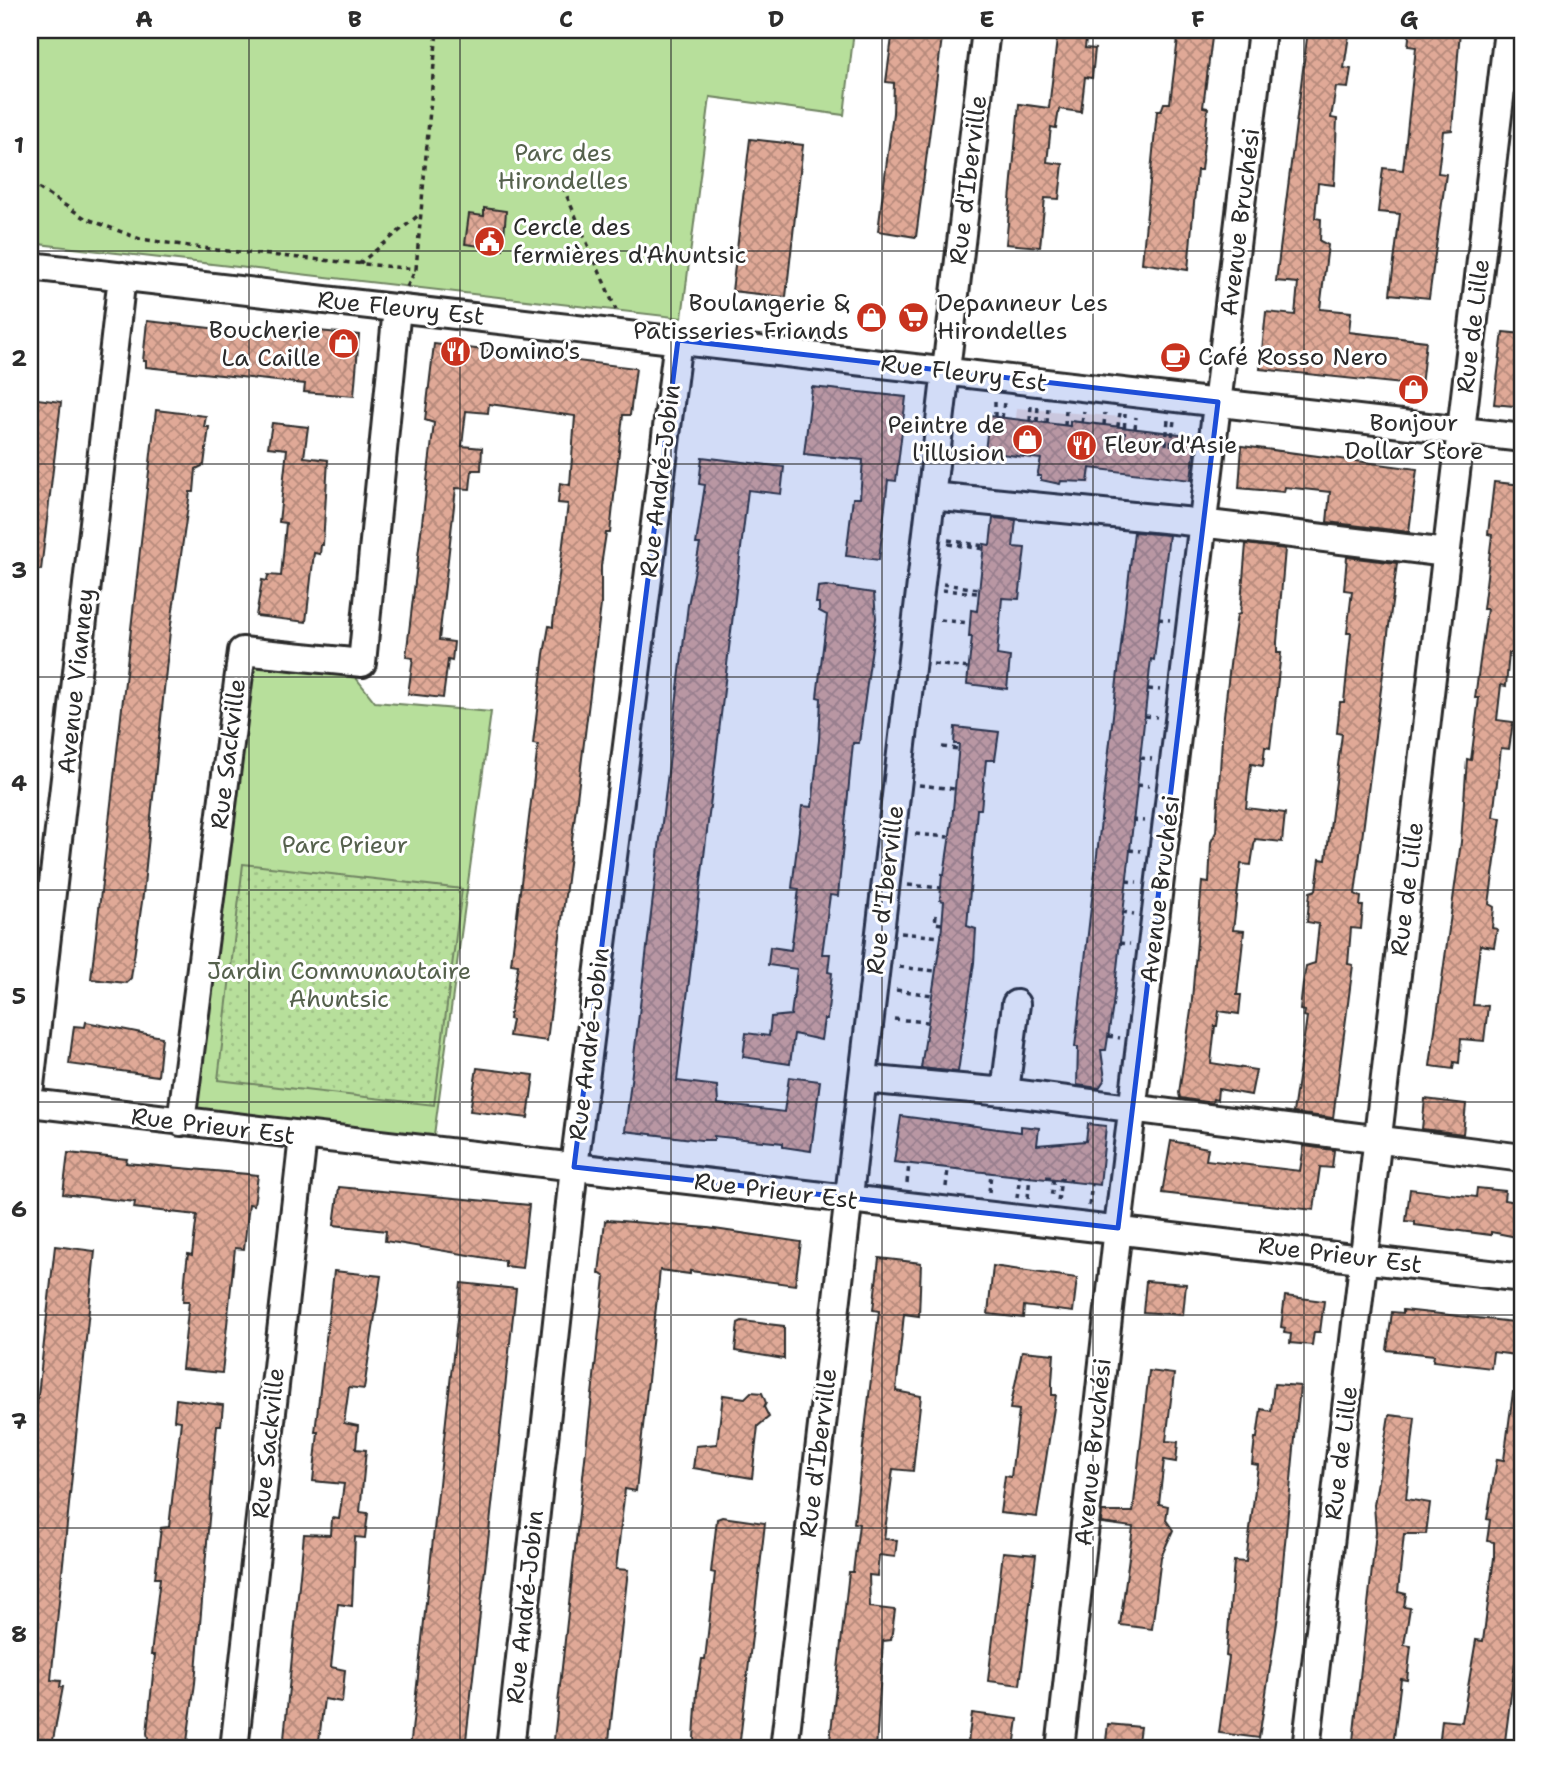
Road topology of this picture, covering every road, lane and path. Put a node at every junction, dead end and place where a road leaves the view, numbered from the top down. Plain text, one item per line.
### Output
1 (437, 30) edge
2 (986, 30) edge
3 (1262, 30) edge
4 (1508, 30) edge
5 (30, 183) edge
6 (563, 187) dead end
7 (421, 213) junction
8 (359, 264) junction
9 (30, 266) edge
10 (416, 270) junction
11 (122, 276) junction
12 (397, 308) junction
13 (629, 334) junction
14 (678, 340) junction
15 (946, 371) junction
16 (995, 401) dead end
17 (1004, 402) dead end
18 (1219, 402) junction
19 (1031, 405) dead end
20 (1038, 405) dead end
21 (1048, 406) dead end
22 (1067, 408) dead end
23 (1084, 409) dead end
24 (1105, 411) dead end
25 (1137, 414) dead end
26 (995, 417) dead end
27 (1168, 417) dead end
28 (1002, 418) dead end
29 (1174, 418) dead end
30 (1030, 421) dead end
31 (1037, 422) dead end
32 (1047, 423) dead end
33 (1082, 423) dead end
34 (1065, 425) dead end
35 (1104, 425) dead end
36 (1135, 429) dead end
37 (1461, 432) junction
38 (1116, 437) dead end
39 (1124, 437) dead end
40 (1523, 438) edge
41 (931, 496) junction
42 (1202, 523) junction
43 (947, 542) dead end
44 (984, 547) dead end
45 (1447, 553) junction
46 (942, 587) dead end
47 (979, 591) dead end
48 (1158, 619) dead end
49 (938, 620) dead end
50 (1172, 620) dead end
51 (970, 623) dead end
52 (933, 664) dead end
53 (969, 668) dead end
54 (1149, 688) dead end
55 (1164, 690) dead end
56 (1145, 716) dead end
57 (1161, 718) dead end
58 (942, 747) dead end
59 (959, 749) dead end
60 (1140, 758) dead end
61 (1156, 760) dead end
62 (919, 785) dead end
63 (1137, 785) dead end
64 (1153, 786) dead end
65 (955, 789) dead end
66 (1132, 820) dead end
67 (1149, 821) dead end
68 (913, 833) dead end
69 (948, 837) dead end
70 (1129, 850) dead end
71 (1145, 851) dead end
72 (1126, 881) dead end
73 (1141, 882) dead end
74 (906, 884) dead end
75 (941, 888) dead end
76 (1122, 912) dead end
77 (936, 915) dead end
78 (1138, 915) dead end
79 (942, 924) dead end
80 (901, 933) dead end
81 (941, 937) dead end
82 (1118, 943) dead end
83 (1134, 944) dead end
84 (897, 967) dead end
85 (935, 971) dead end
86 (894, 989) dead end
87 (932, 995) dead end
88 (1016, 1004) dead end
89 (891, 1019) dead end
90 (927, 1022) dead end
91 (863, 1079) junction
92 (30, 1086) edge
93 (1005, 1092) junction
94 (30, 1104) edge
95 (1135, 1109) junction
96 (181, 1122) junction
97 (303, 1137) junction
98 (1377, 1139) junction
99 (1523, 1158) edge
100 (909, 1164) dead end
101 (573, 1167) junction
102 (948, 1169) dead end
103 (991, 1173) dead end
104 (1020, 1175) dead end
105 (1030, 1175) dead end
106 (1046, 1177) dead end
107 (1072, 1181) dead end
108 (1092, 1184) dead end
109 (906, 1186) dead end
110 (946, 1190) dead end
111 (989, 1195) dead end
112 (1017, 1198) dead end
113 (1028, 1199) dead end
114 (848, 1200) junction
115 (1050, 1202) dead end
116 (1057, 1202) dead end
117 (1089, 1207) dead end
118 (1118, 1228) junction
119 (1364, 1258) junction
120 (1523, 1278) edge
121 (234, 1749) edge
122 (510, 1749) edge
123 (784, 1749) edge
124 (1059, 1749) edge
125 (1306, 1749) edge

1 - 7 path
2 - 15 street, Rue d'Iberville
3 - 18 street, Avenue Bruchési
4 - 37 street, Rue de Lille
5 - 8 path
6 - 13 path
7 - 8 path
7 - 10 path
8 - 10 path
9 - 11 street, Rue Fleury Est
10 - 12 path
11 - 12 street, Rue Fleury Est
11 - 92 street, Avenue Vianney
12 - 13 street, Rue Fleury Est
12 - 96 street, Rue Sackville
13 - 14 street, Rue Fleury Est
14 - 15 street, Rue Fleury Est
14 - 101 street, Rue André-Jobin
15 - 18 street, Rue Fleury Est
15 - 41 street, Rue d'Iberville
16 - 26 path
17 - 28 path
18 - 37 street, Rue Fleury Est
18 - 42 street, Avenue Bruchési
19 - 30 path
20 - 31 path
21 - 32 path
22 - 34 path
23 - 33 path
24 - 35 path
25 - 36 path
27 - 29 path
37 - 40 street, Rue Fleury Est
37 - 45 street, Rue de Lille
38 - 39 path
41 - 42 street
41 - 91 street, Rue d'Iberville
42 - 45 street
42 - 95 street, Avenue Bruchési
43 - 44 path
45 - 98 street, Rue de Lille
46 - 47 path
48 - 50 path
49 - 51 path
52 - 53 path
54 - 55 path
56 - 57 path
58 - 59 path
60 - 61 path
62 - 65 path
63 - 64 path
66 - 67 path
68 - 69 path
70 - 71 path
72 - 73 path
74 - 75 path
76 - 78 path
77 - 79 path
80 - 81 path
82 - 83 path
84 - 85 path
86 - 87 path
88 - 93 street
89 - 90 path
91 - 93 street
91 - 114 street, Rue d'Iberville
93 - 95 street
94 - 96 street, Rue Prieur Est
95 - 98 street
95 - 118 street, Avenue Bruchési
96 - 97 street, Rue Prieur Est
97 - 101 street, Rue Prieur Est
97 - 121 street, Rue Sackville
98 - 99 street
98 - 119 street, Rue de Lille
100 - 109 path
101 - 114 street, Rue Prieur Est
101 - 122 street, Rue André-Jobin
102 - 110 path
103 - 111 path
104 - 112 path
105 - 113 path
106 - 115 path
107 - 116 path
108 - 117 path
114 - 118 street, Rue Prieur Est
114 - 123 street, Rue d'Iberville
118 - 119 street, Rue Prieur Est
118 - 124 street, Avenue Bruchési
119 - 120 street, Rue Prieur Est
119 - 125 street, Rue de Lille

